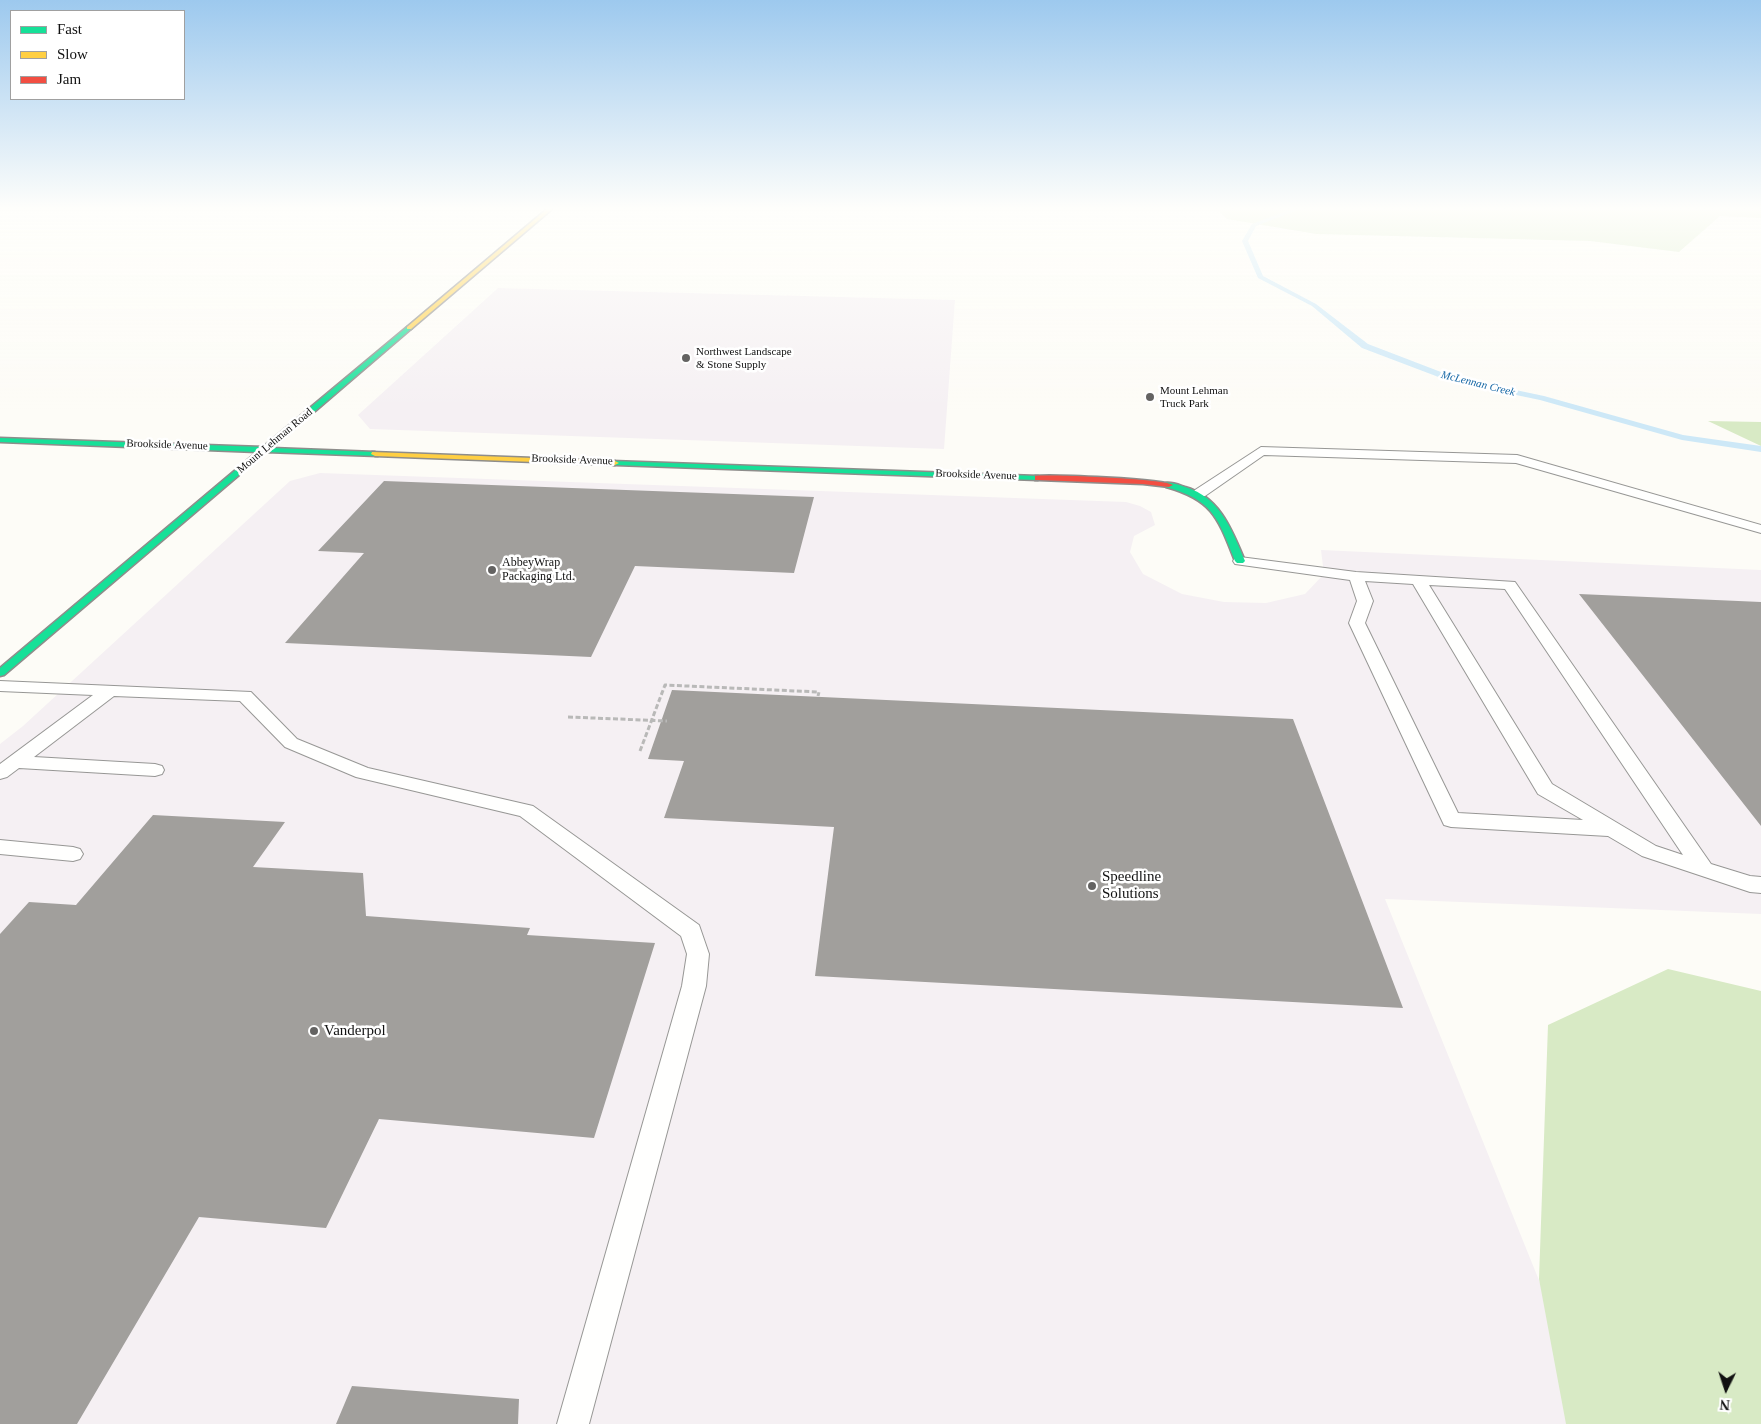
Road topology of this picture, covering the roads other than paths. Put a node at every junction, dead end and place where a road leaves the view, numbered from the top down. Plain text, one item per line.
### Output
1 (471, 275) edge
2 (0, 440) edge
3 (266, 449) junction
4 (1200, 493) junction
5 (1761, 529) edge
6 (1240, 561) joint
7 (1356, 576) junction
8 (1419, 581) junction
9 (0, 673) edge
10 (0, 686) edge
11 (111, 690) junction
12 (16, 762) junction
13 (155, 770) dead end
14 (0, 773) edge
15 (1612, 829) junction
16 (0, 848) edge
17 (73, 854) dead end
18 (1704, 870) junction
19 (1761, 885) edge
20 (573, 1424) edge

1 - 3 street, Mount Lehman Road
2 - 3 street, Brookside Avenue
3 - 4 street, Brookside Avenue
3 - 9 street, Mount Lehman Road
4 - 5 lane
4 - 6 street
6 - 7 lane
7 - 8 lane
7 - 15 lane
8 - 15 lane
8 - 18 lane
10 - 11 lane
11 - 12 lane
11 - 20 lane
12 - 13 lane
12 - 14 lane
15 - 18 lane
16 - 17 lane
18 - 19 lane

